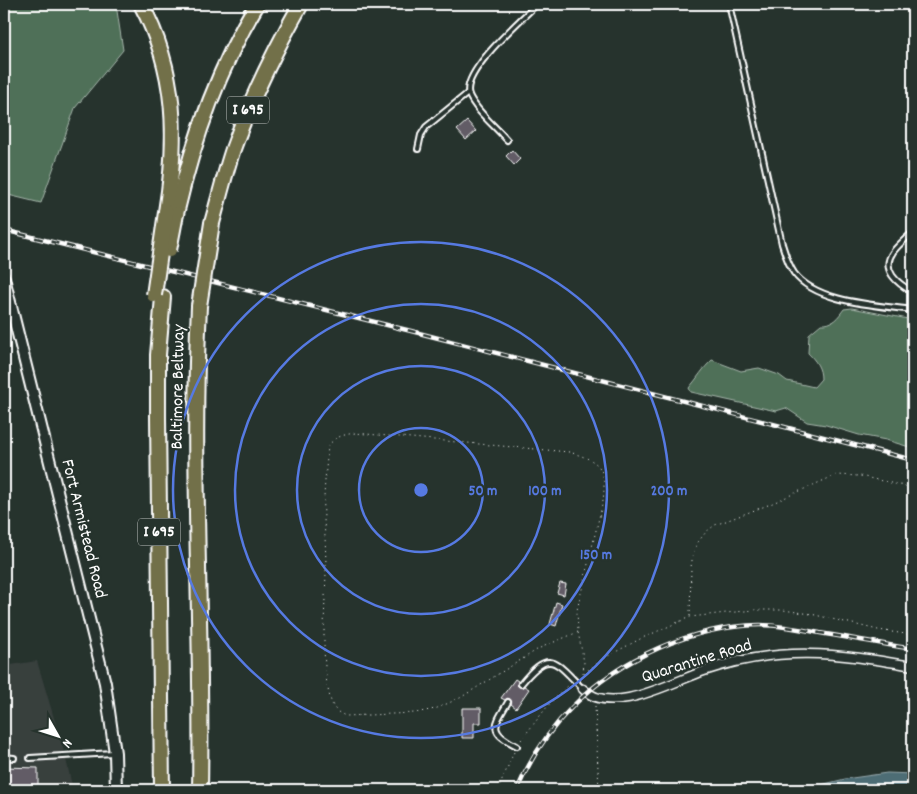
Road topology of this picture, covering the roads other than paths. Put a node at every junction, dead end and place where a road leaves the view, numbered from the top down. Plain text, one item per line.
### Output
1 (140, 4) edge
2 (257, 4) edge
3 (301, 4) edge
4 (537, 4) edge
5 (730, 4) edge
6 (468, 93) junction
7 (507, 140) dead end
8 (418, 149) dead end
9 (171, 213) junction
10 (913, 232) edge
11 (4, 278) edge
12 (913, 292) edge
13 (913, 310) edge
14 (913, 666) edge
15 (521, 684) dead end
16 (582, 689) joint
17 (508, 702) dead end
18 (517, 746) road end
19 (115, 753) junction
20 (4, 757) edge
21 (14, 758) dead end
22 (30, 758) dead end
23 (116, 790) edge
24 (162, 790) edge
25 (200, 790) edge

1 - 9 highway
2 - 9 highway, Baltimore Beltway / I 695
3 - 25 highway, Baltimore Beltway / I 695, bridge
4 - 6 lane
5 - 13 lane
6 - 7 lane
6 - 8 lane
9 - 24 highway, Baltimore Beltway / I 695, bridge
10 - 12 lane
11 - 19 street, Fort Armistead Road
14 - 16 street, Quarantine Road
15 - 16 lane
17 - 18 lane
19 - 22 lane
19 - 23 street, Fort Armistead Road
20 - 21 lane

